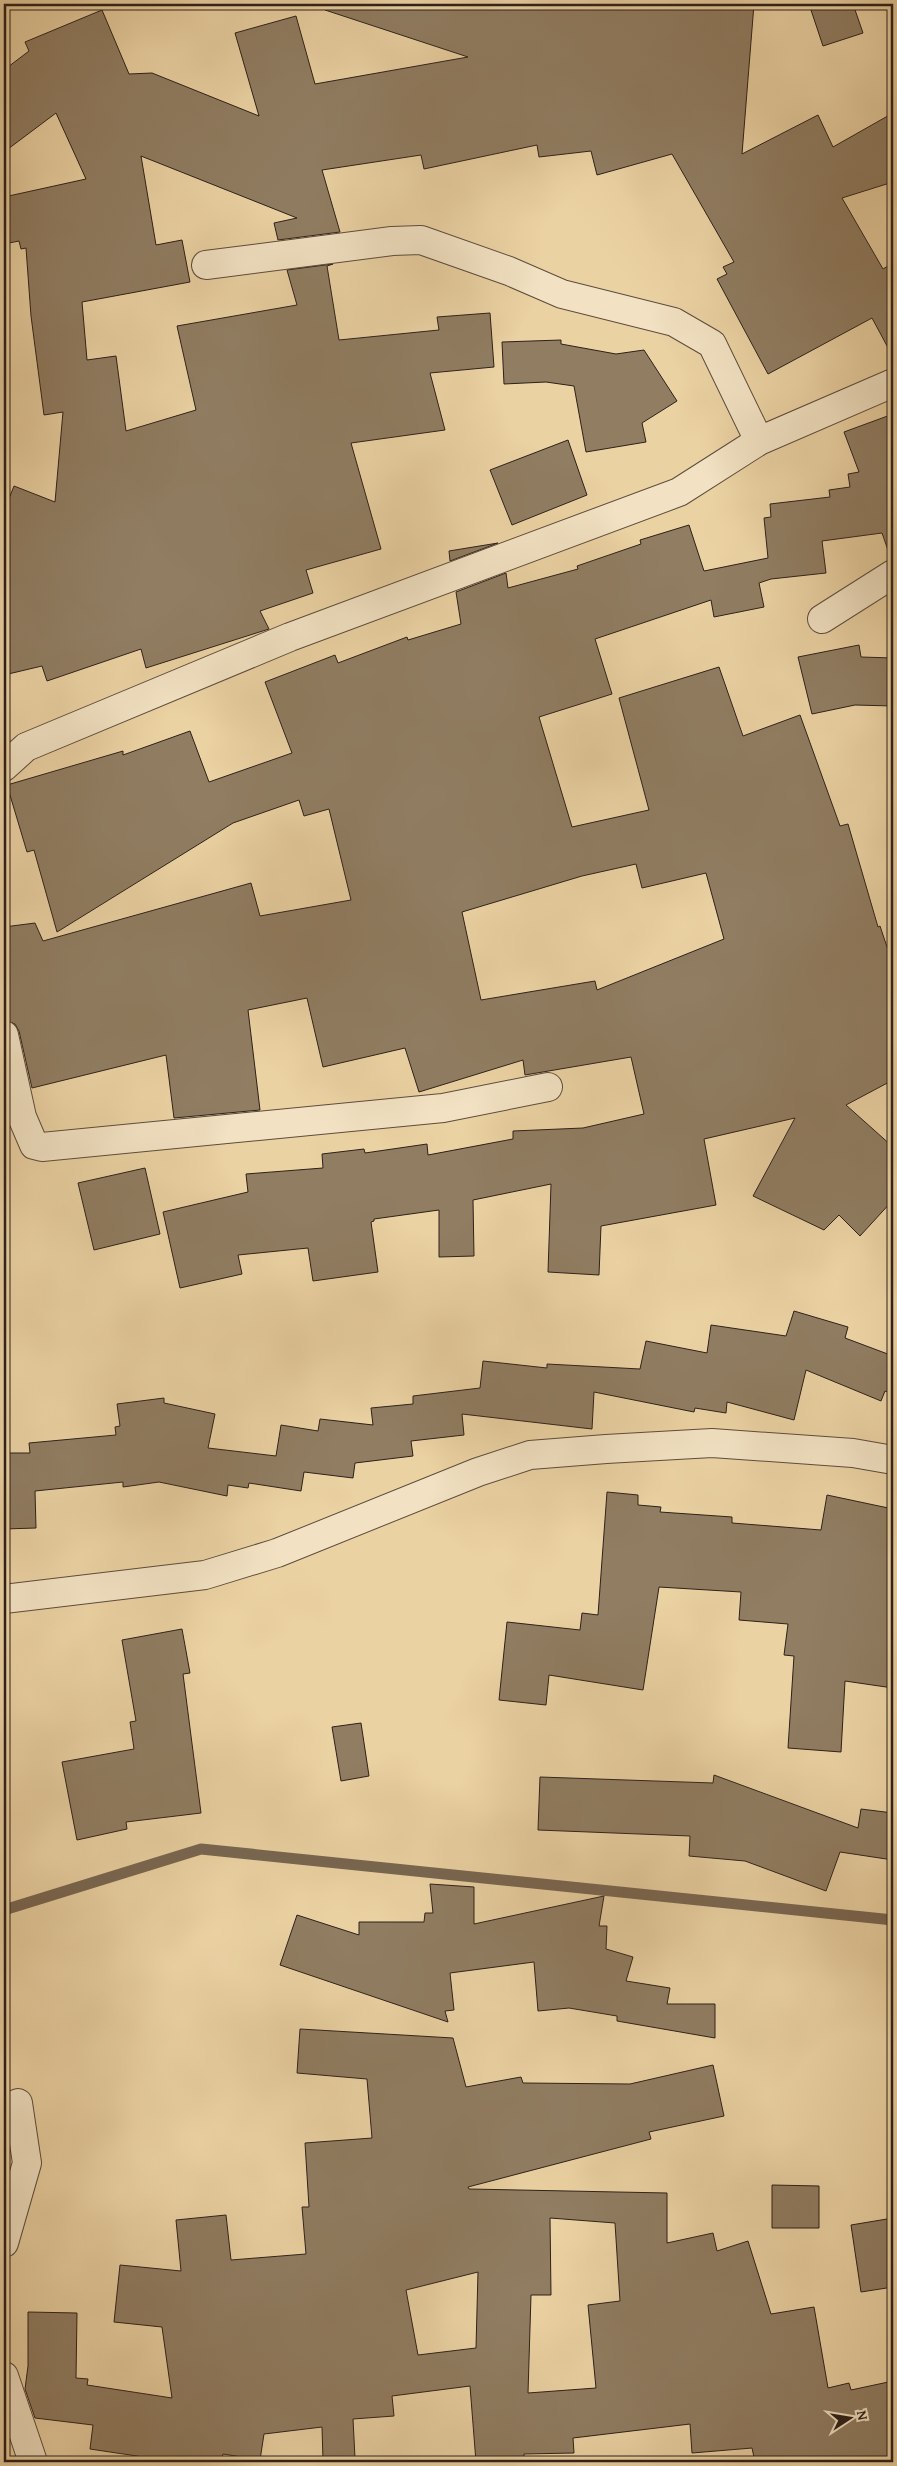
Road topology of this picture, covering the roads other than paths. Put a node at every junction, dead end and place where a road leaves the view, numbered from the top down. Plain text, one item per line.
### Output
1 (206, 265) dead end
2 (893, 383) edge
3 (759, 441) junction
4 (893, 574) edge
5 (822, 620) dead end
6 (4, 767) edge
7 (4, 1035) edge
8 (548, 1087) dead end
9 (893, 1460) edge
10 (4, 1599) edge
11 (18, 2103) dead end
12 (4, 2243) edge
13 (4, 2376) edge
14 (33, 2462) edge

1 - 3 street
2 - 3 street
3 - 6 street
4 - 5 street
7 - 8 street
9 - 10 street
11 - 12 street
13 - 14 street

